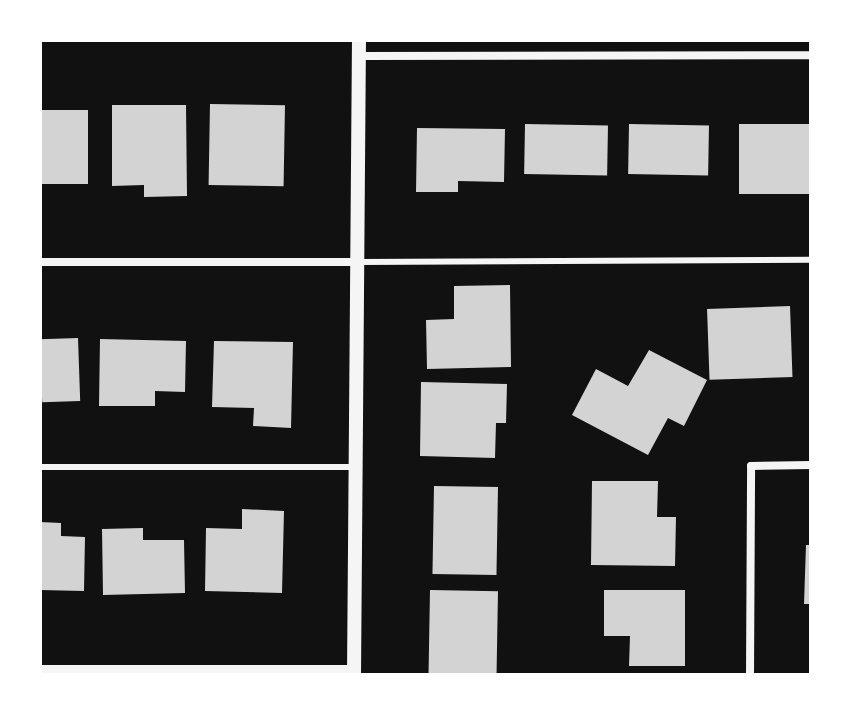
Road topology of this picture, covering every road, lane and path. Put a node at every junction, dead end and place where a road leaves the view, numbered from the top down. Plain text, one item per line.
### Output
1 (359, 40) edge
2 (811, 55) edge
3 (359, 56) junction
4 (811, 260) edge
5 (40, 262) edge
6 (356, 262) junction
7 (811, 465) edge
8 (40, 467) edge
9 (355, 467) junction
10 (40, 669) edge
11 (354, 672) edge
12 (750, 675) edge

1 - 3 street
2 - 3 street
3 - 6 street
4 - 6 lane
5 - 6 street
6 - 9 street
7 - 12 street
8 - 9 lane
9 - 11 street
10 - 11 street

